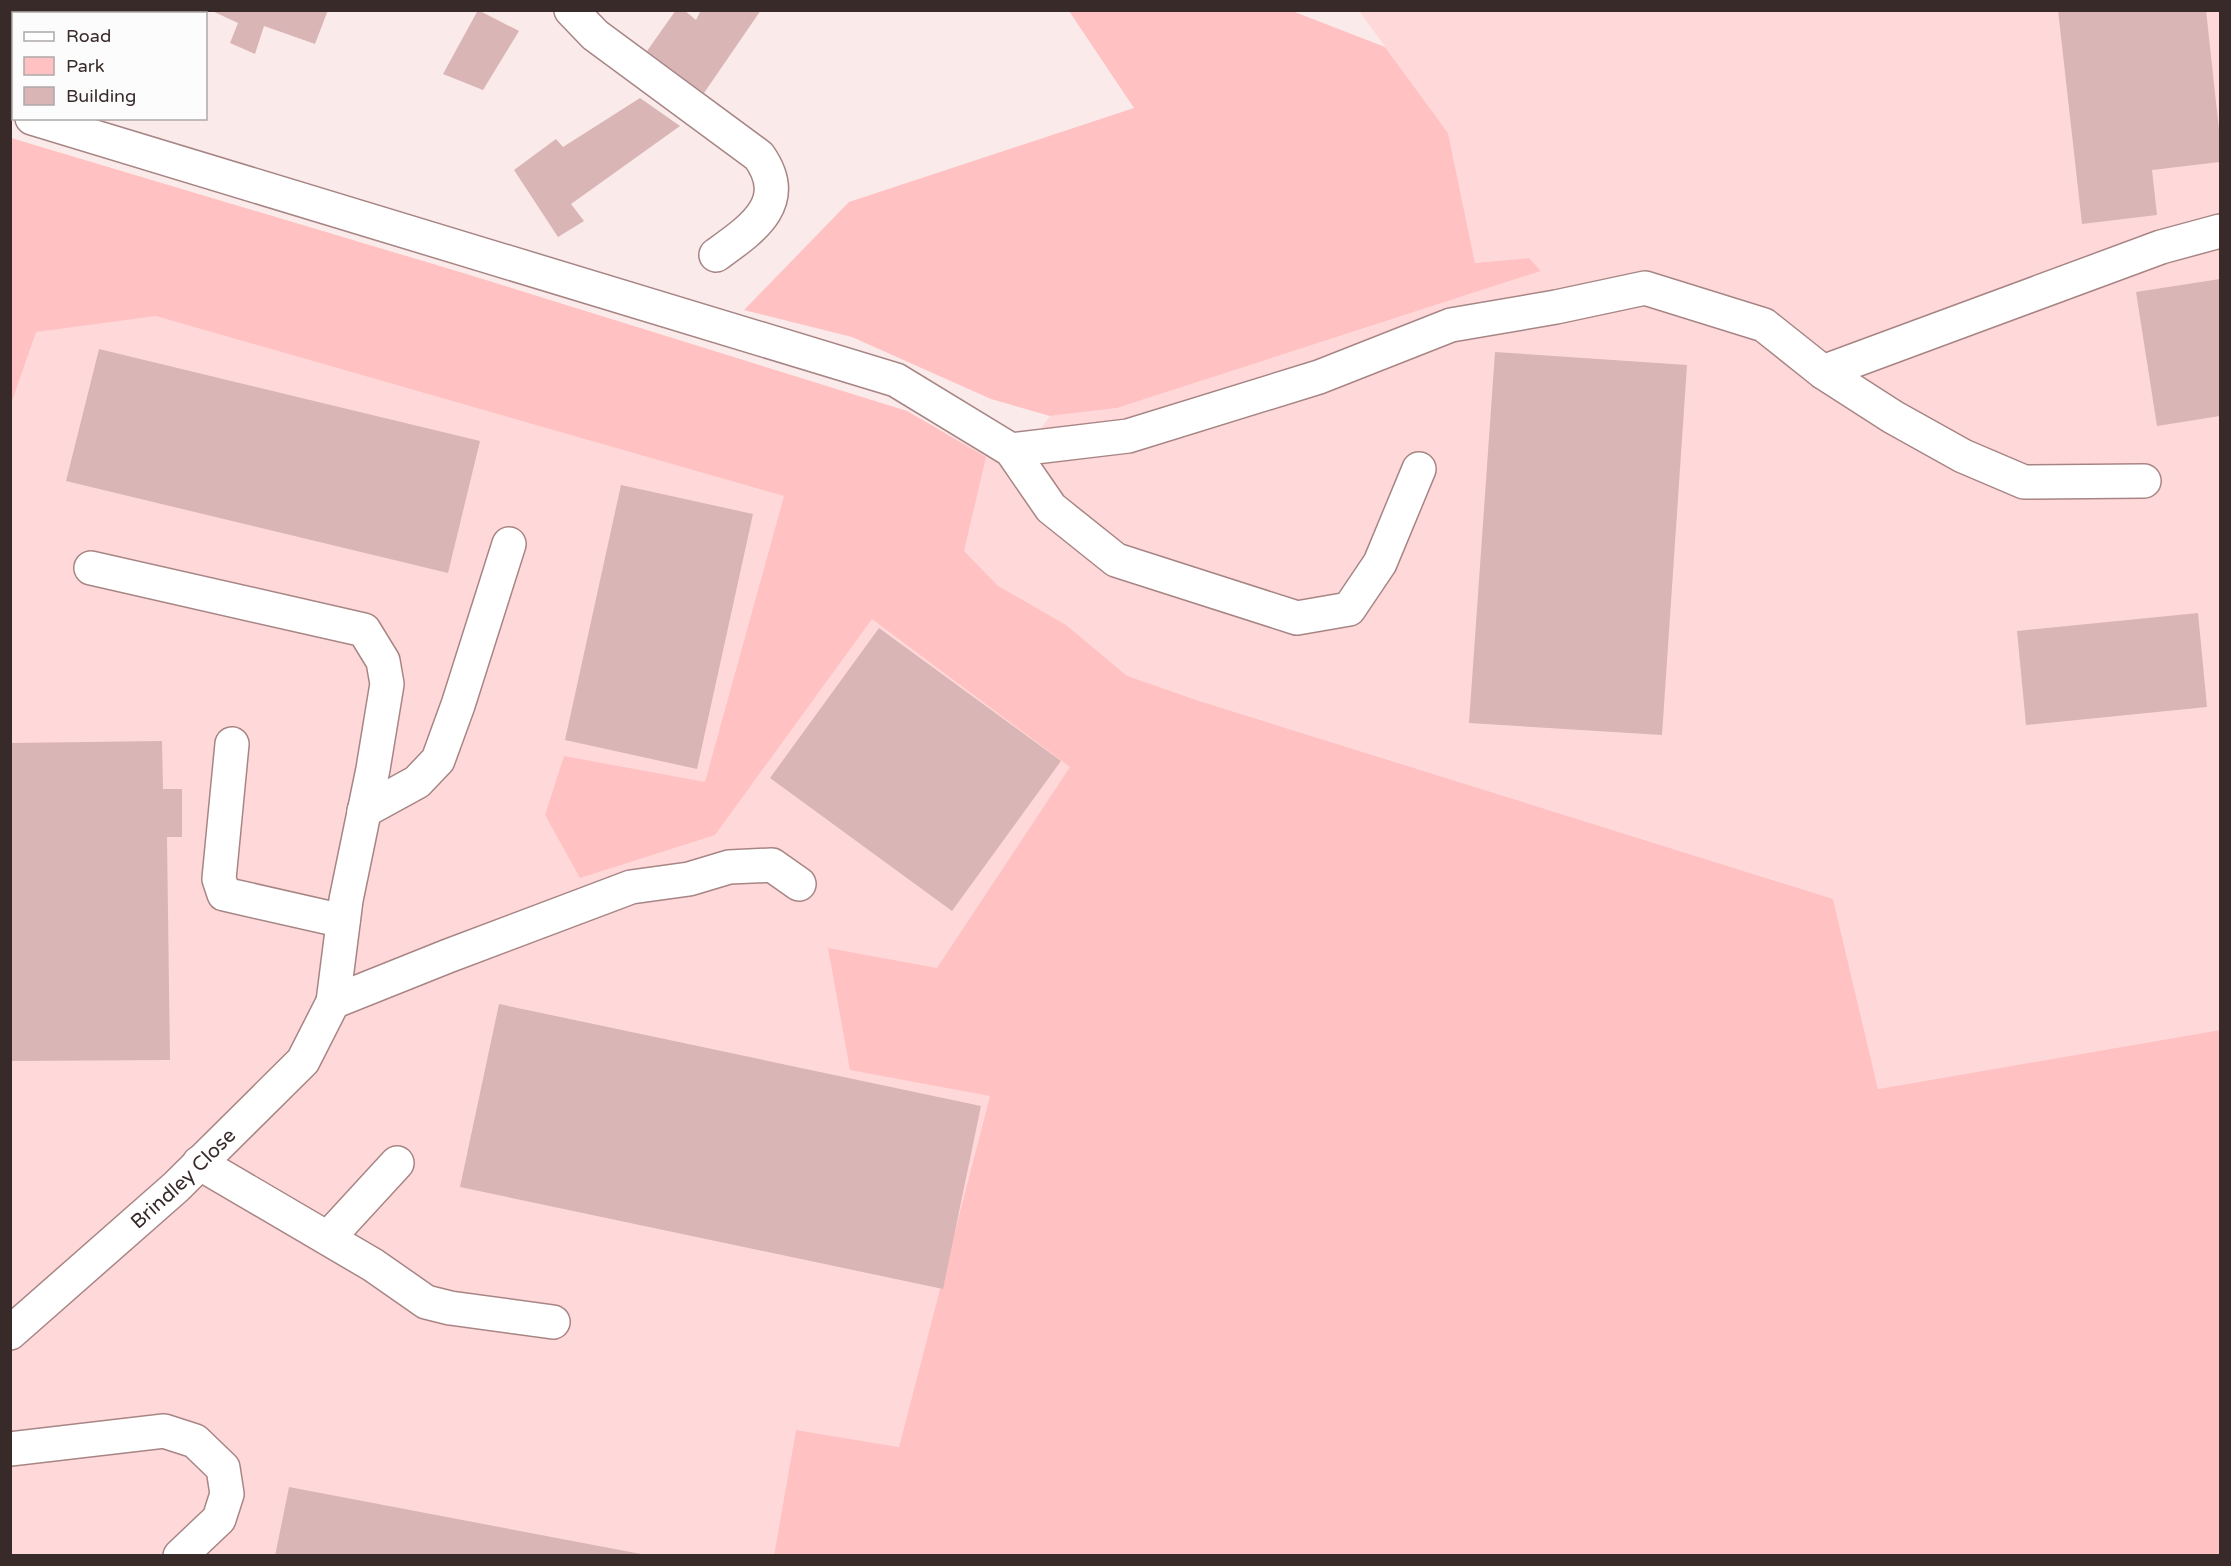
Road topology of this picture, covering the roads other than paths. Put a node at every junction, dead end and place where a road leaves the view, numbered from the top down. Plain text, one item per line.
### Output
1 (571, 10) edge
2 (39, 120) edge
3 (2220, 231) edge
4 (717, 255) dead end
5 (1823, 372) junction
6 (1011, 450) junction
7 (1419, 469) dead end
8 (2144, 482) dead end
9 (509, 544) dead end
10 (91, 568) dead end
11 (232, 744) dead end
12 (364, 811) junction
13 (799, 884) dead end
14 (345, 911) junction
15 (333, 1002) junction
16 (199, 1163) junction
17 (397, 1163) dead end
18 (328, 1238) junction
19 (553, 1322) dead end
20 (10, 1333) edge
21 (10, 1449) edge
22 (180, 1556) edge

1 - 4 street
2 - 6 street
3 - 5 street
5 - 6 street
5 - 8 street
6 - 7 street
9 - 12 street
10 - 12 street, Brindley Close
11 - 14 street
12 - 14 street, Brindley Close
13 - 15 street
14 - 15 street, Brindley Close
15 - 16 street, Brindley Close
16 - 18 street
16 - 20 street, Brindley Close
17 - 18 street
18 - 19 street
21 - 22 street

